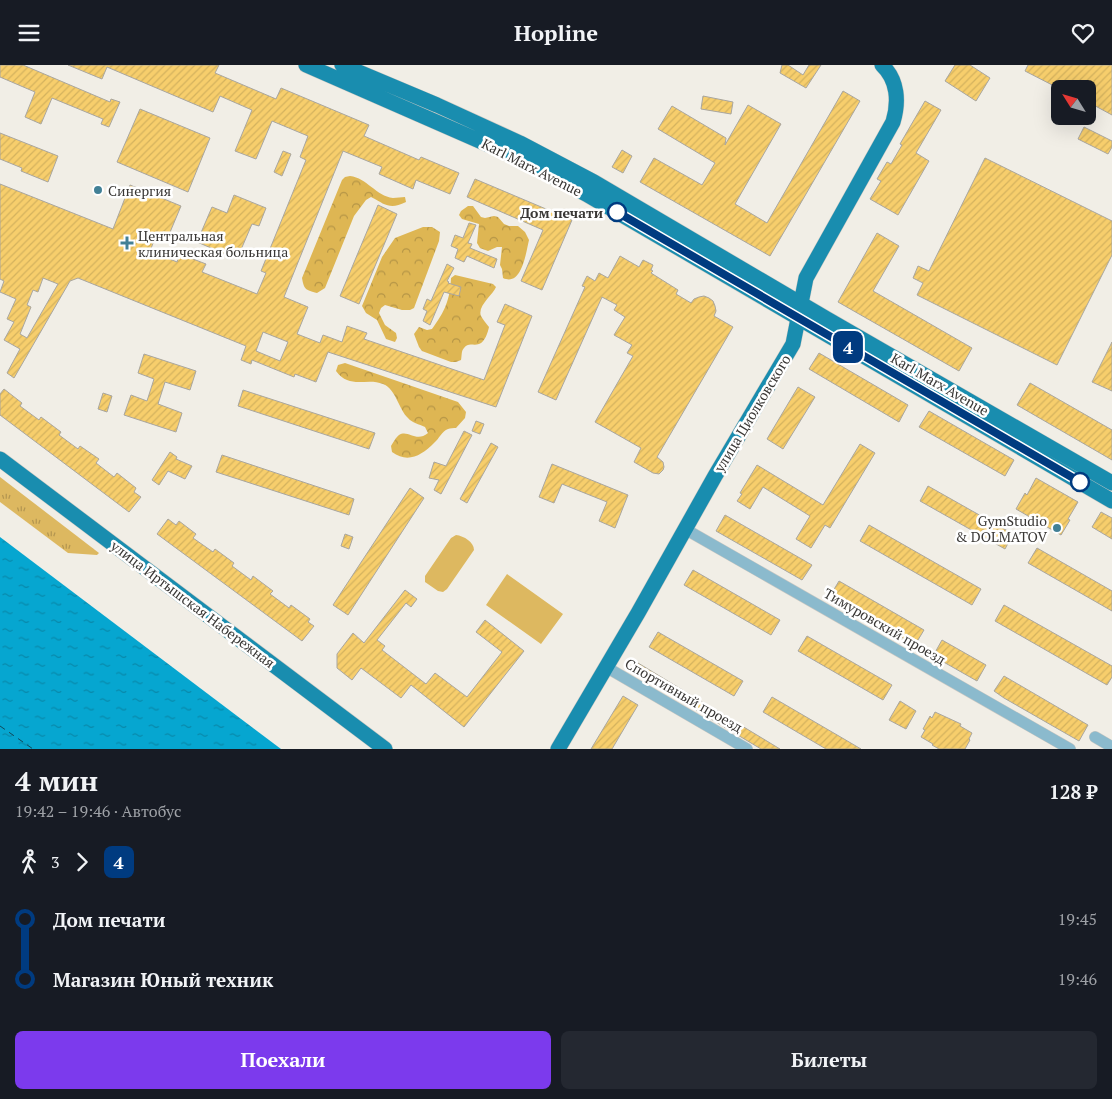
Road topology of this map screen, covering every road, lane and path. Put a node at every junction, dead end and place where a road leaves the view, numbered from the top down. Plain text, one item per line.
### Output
1 (306, 65) edge
2 (342, 65) edge
3 (882, 65) edge
4 (486, 136) junction
5 (517, 150) junction
6 (801, 303) junction
7 (799, 319) junction
8 (0, 459) edge
9 (1112, 483) edge
10 (1112, 501) edge
11 (685, 529) junction
12 (606, 667) junction
13 (1095, 737) dead end
14 (1112, 747) edge
15 (386, 749) edge
16 (558, 749) edge
17 (747, 749) edge
18 (1070, 749) edge

1 - 4 main road, Karl Marx Avenue
2 - 4 main road, Karl Marx Avenue
3 - 6 main road, улица Циолковского
4 - 5 main road, Karl Marx Avenue
5 - 6 main road, Karl Marx Avenue
5 - 7 main road, Karl Marx Avenue
6 - 7 main road, улица Циолковского
6 - 9 main road, Karl Marx Avenue
7 - 10 main road, Karl Marx Avenue
7 - 11 main road, улица Циолковского
8 - 15 main road, улица Иртышская Набережная
11 - 12 main road, улица Циолковского
11 - 18 street, Тимуровский проезд
12 - 16 main road, улица Циолковского
12 - 17 street, Спортивный проезд
13 - 14 street

